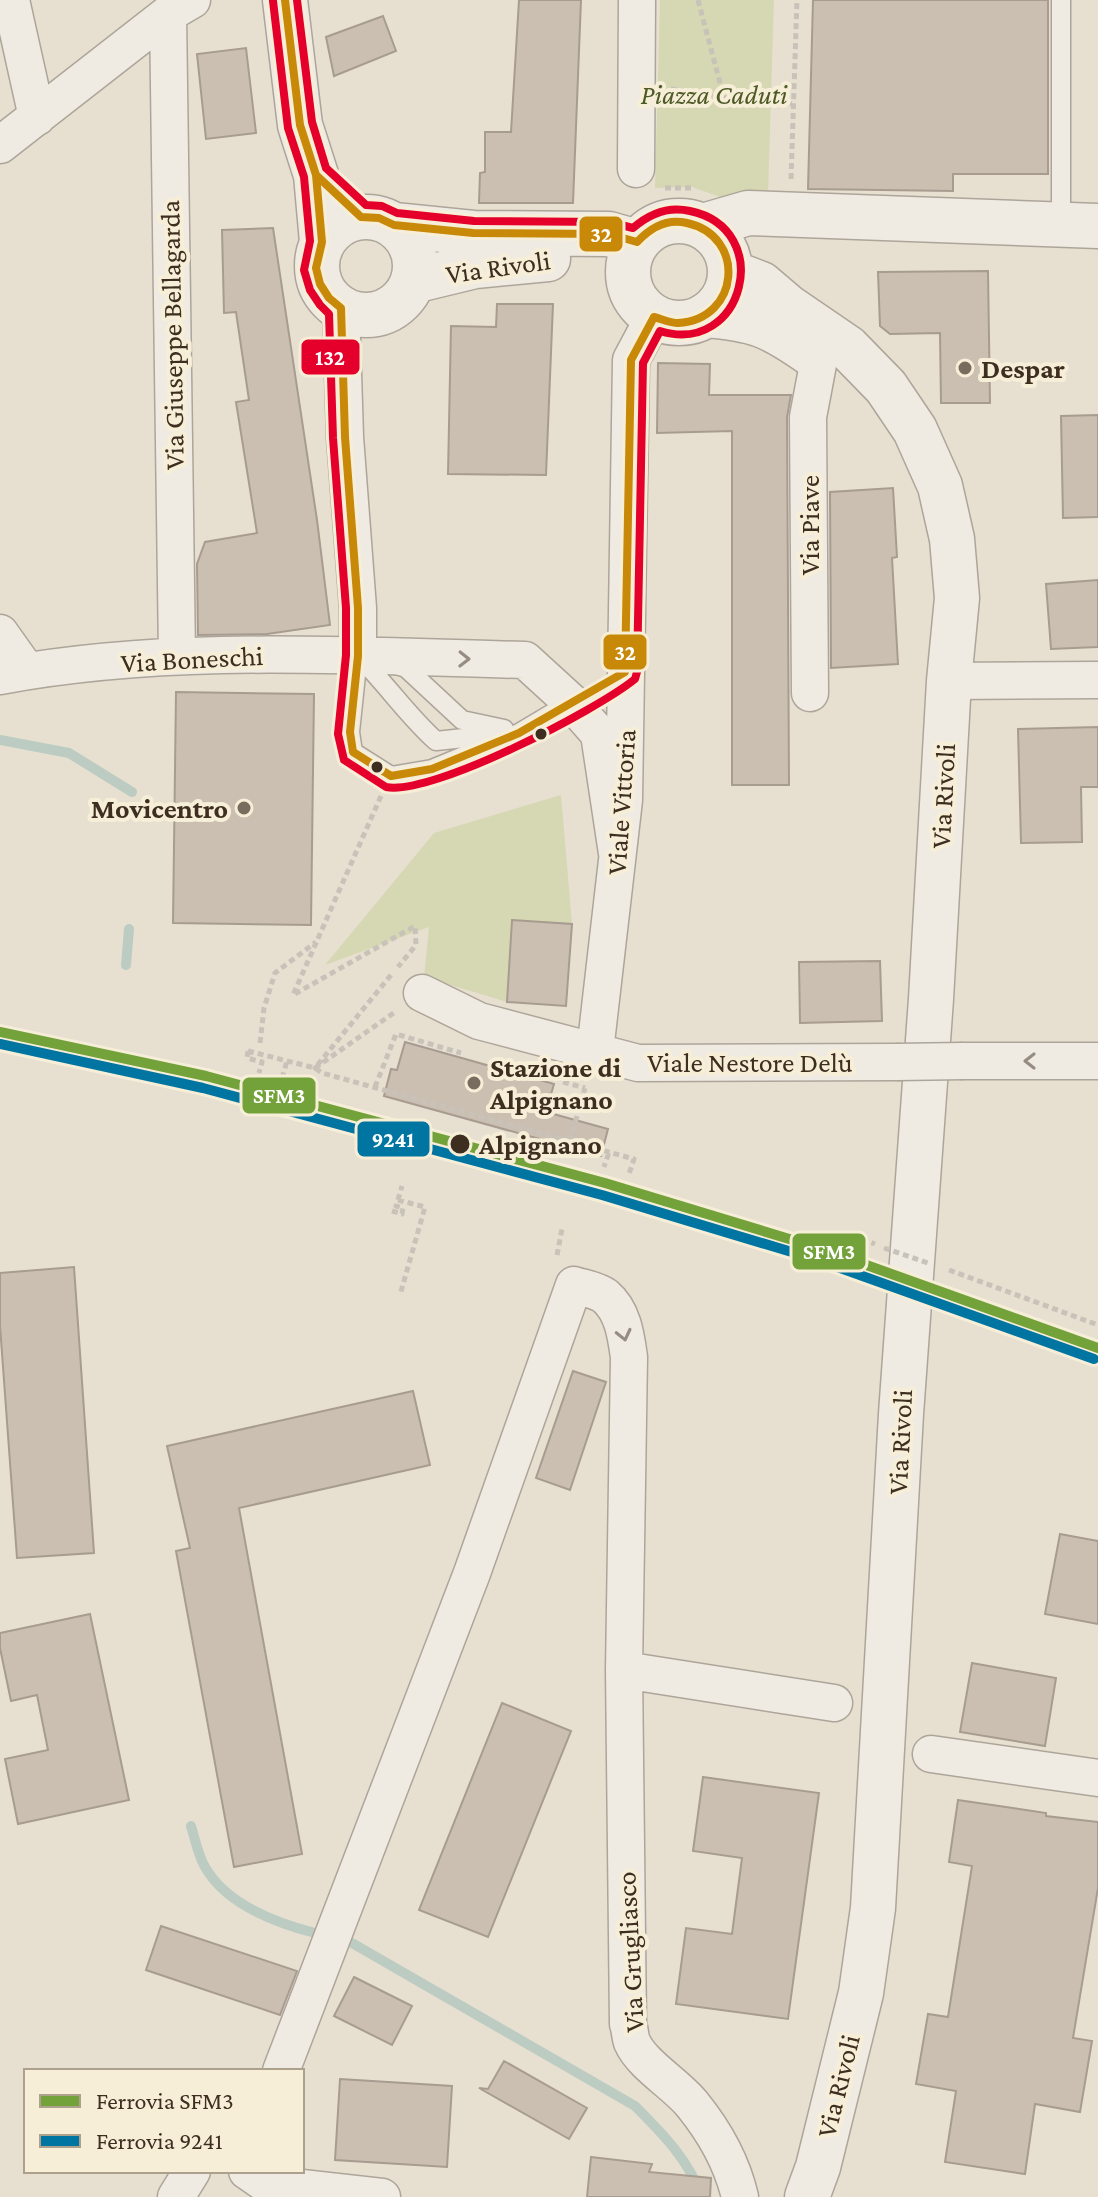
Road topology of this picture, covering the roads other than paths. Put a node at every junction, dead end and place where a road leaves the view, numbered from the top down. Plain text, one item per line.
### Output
1 (11, 0) edge
2 (285, 0) edge
3 (637, 0) edge
4 (1061, 0) edge
5 (180, 7) edge
6 (37, 117) junction
7 (0, 145) edge
8 (636, 169) road end
9 (316, 175) junction
10 (378, 221) junction
11 (1080, 226) edge
12 (715, 234) junction
13 (322, 242) junction
14 (632, 260) junction
15 (413, 281) junction
16 (341, 308) junction
17 (706, 315) junction
18 (654, 317) junction
19 (819, 359) junction
20 (0, 633) edge
21 (177, 656) junction
22 (358, 656) junction
23 (625, 672) junction
24 (14, 674) edge
25 (1098, 680) edge
26 (949, 681) junction
27 (810, 693) dead end
28 (571, 702) junction
29 (519, 733) junction
30 (617, 853) junction
31 (422, 993) road end
32 (595, 1051) junction
33 (1098, 1061) edge
34 (624, 1670) junction
35 (834, 1703) dead end
36 (931, 1754) dead end
37 (1098, 1778) edge
38 (282, 2069) edge
39 (191, 2173) edge
40 (243, 2173) edge
41 (247, 2173) edge
42 (176, 2197) edge
43 (232, 2197) edge
44 (382, 2197) edge
45 (740, 2197) edge
46 (807, 2197) edge

1 - 6 street
2 - 9 street
3 - 8 street
4 - 11 lane
5 - 6 street
5 - 21 street, Via Giuseppe Bellagarda
6 - 7 street
9 - 10 street
9 - 13 street
10 - 13 street
10 - 14 street, Via Rivoli
10 - 15 street
11 - 12 street
12 - 14 street
12 - 17 street
12 - 26 street, Via Rivoli
13 - 16 street
14 - 15 street, Via Rivoli
14 - 18 street
15 - 16 street
16 - 22 street
17 - 18 street
17 - 19 street, Via Rivoli
18 - 23 street, Viale Vittoria
19 - 26 street, Via Rivoli
19 - 27 street, Via Piave
20 - 24 street, Via Boneschi
21 - 22 street, Via Boneschi
21 - 24 street, Via Boneschi
22 -> 28 street, Via Boneschi
22 - 29 lane
22 - 29 lane
22 - 29 lane
23 - 28 street
23 - 30 street, Viale Vittoria
25 - 26 street
26 - 46 street, Via Rivoli
28 - 29 lane
28 - 30 street, Via Boneschi
30 - 32 street, Viale Vittoria
31 - 32 street, Viale Nestore Delù
33 -> 32 street, Viale Nestore Delù, bridge
34 - 35 street
38 -> 34 street, Via Grugliasco
34 - 45 street, Via Grugliasco
36 - 37 street
39 - 42 street
40 - 43 street
41 - 44 street

